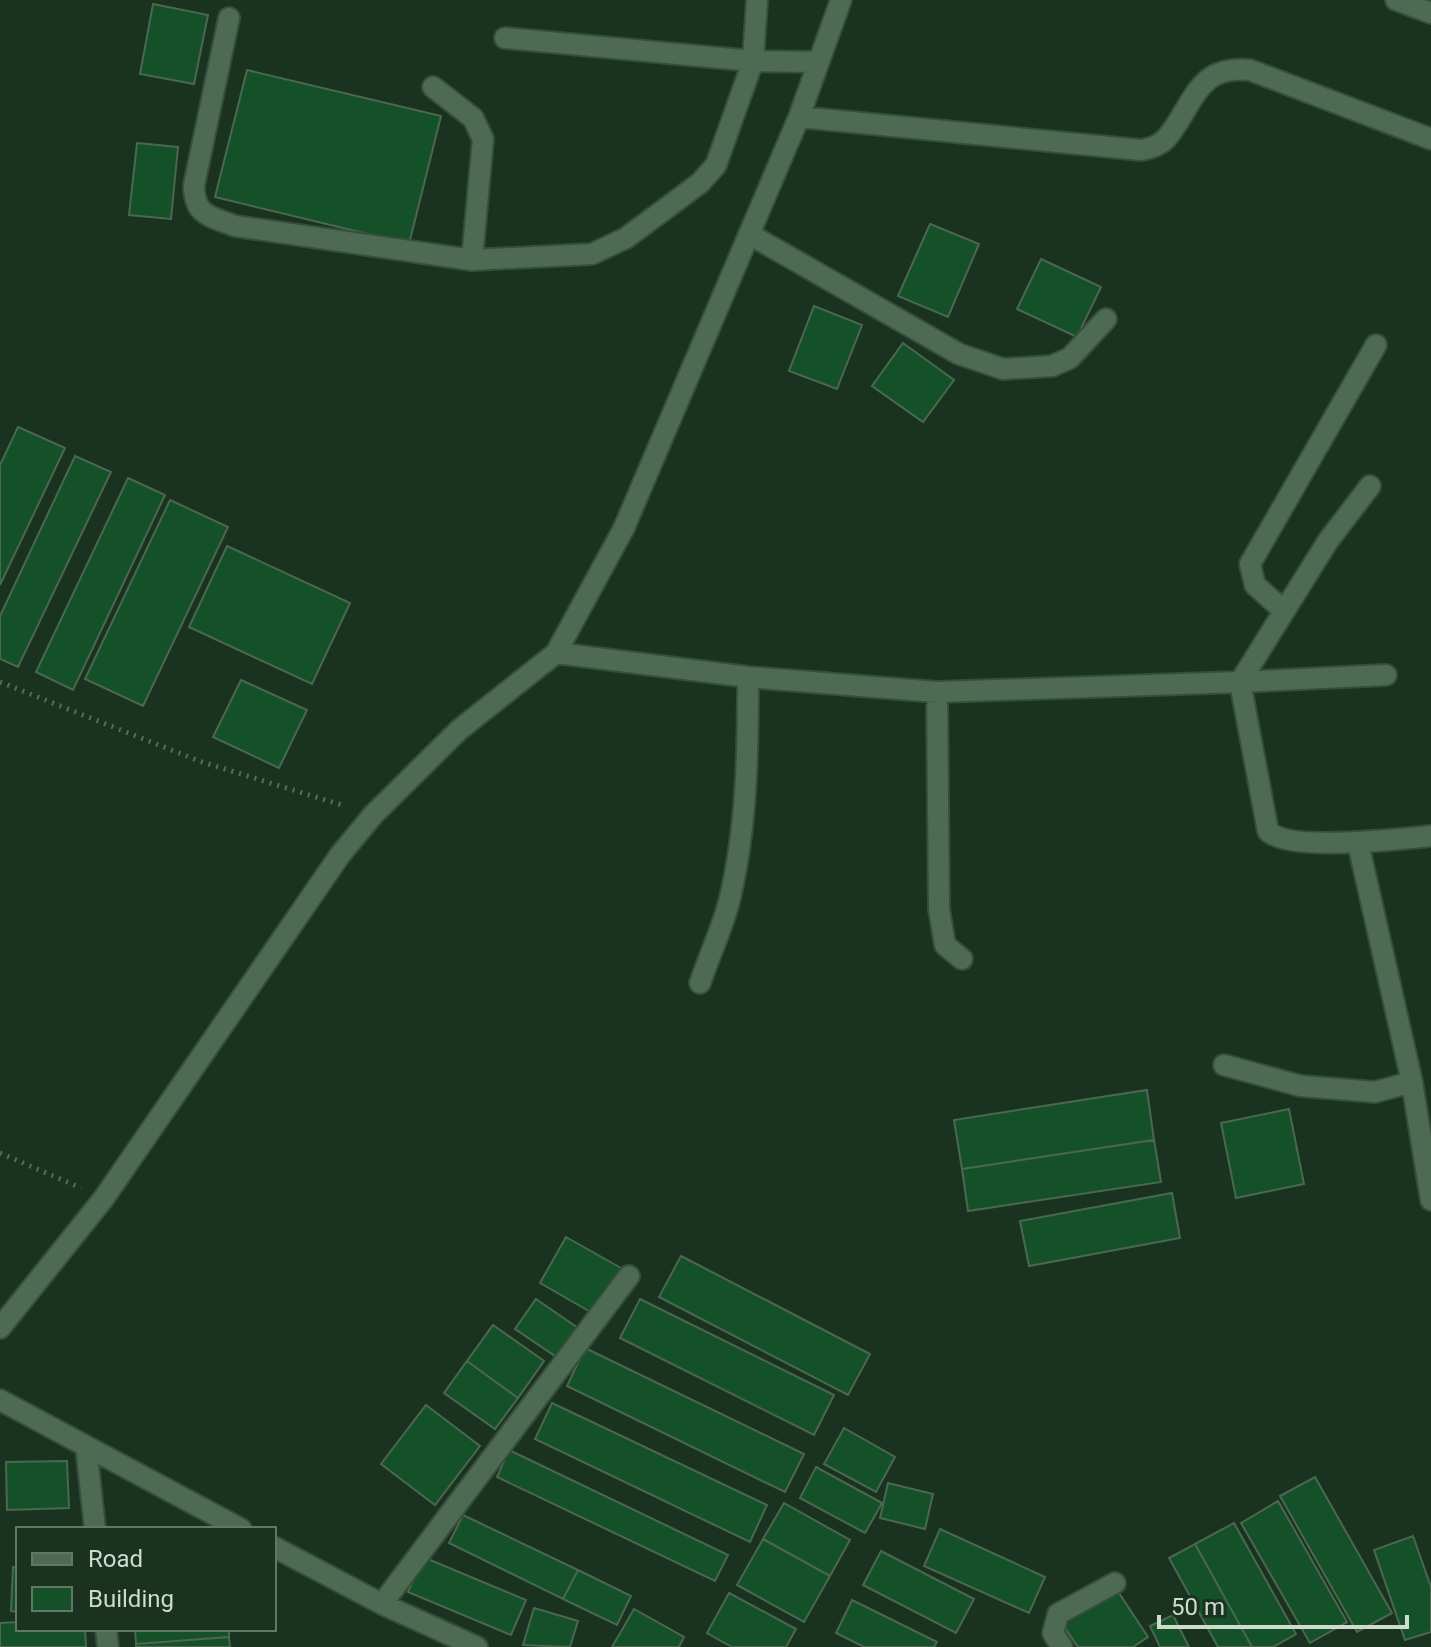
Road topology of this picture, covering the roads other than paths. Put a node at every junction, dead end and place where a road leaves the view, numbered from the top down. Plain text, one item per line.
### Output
1 (757, 0) edge
2 (841, 0) edge
3 (1396, 0) edge
4 (1431, 13) edge
5 (229, 18) dead end
6 (505, 38) dead end
7 (753, 61) junction
8 (818, 62) junction
9 (433, 87) dead end
10 (799, 117) junction
11 (1431, 139) edge
12 (749, 234) junction
13 (472, 260) junction
14 (1106, 319) dead end
15 (1376, 345) dead end
16 (1370, 486) dead end
17 (1284, 611) junction
18 (556, 653) junction
19 (1386, 675) dead end
20 (748, 677) junction
21 (1240, 682) junction
22 (937, 692) junction
23 (1431, 836) edge
24 (1358, 843) junction
25 (962, 959) dead end
26 (700, 983) dead end
27 (1224, 1065) dead end
28 (1412, 1082) junction
29 (1431, 1200) edge
30 (629, 1276) dead end
31 (0, 1328) edge
32 (0, 1400) edge
33 (86, 1446) junction
34 (95, 1527) edge
35 (237, 1527) edge
36 (276, 1548) edge
37 (1115, 1583) dead end
38 (382, 1604) junction
39 (477, 1647) edge
40 (1062, 1647) edge

1 - 7 street
2 - 8 street
3 - 4 street
5 - 13 street
6 - 7 street
7 - 8 street
7 - 13 street
8 - 10 street
9 - 13 street
10 - 11 street
10 - 12 street
12 - 14 street
12 - 18 street
15 - 17 street
16 - 17 street
17 - 21 street
18 - 20 street
18 - 31 street
19 - 21 street
20 - 22 street
20 - 26 street
21 - 22 street
21 - 24 street
22 - 25 street
23 - 24 street
24 - 28 street
27 - 28 street
28 - 29 street
30 - 38 street
32 - 33 street
33 - 34 street
33 - 35 street
36 - 38 street
37 - 40 street
38 - 39 street

